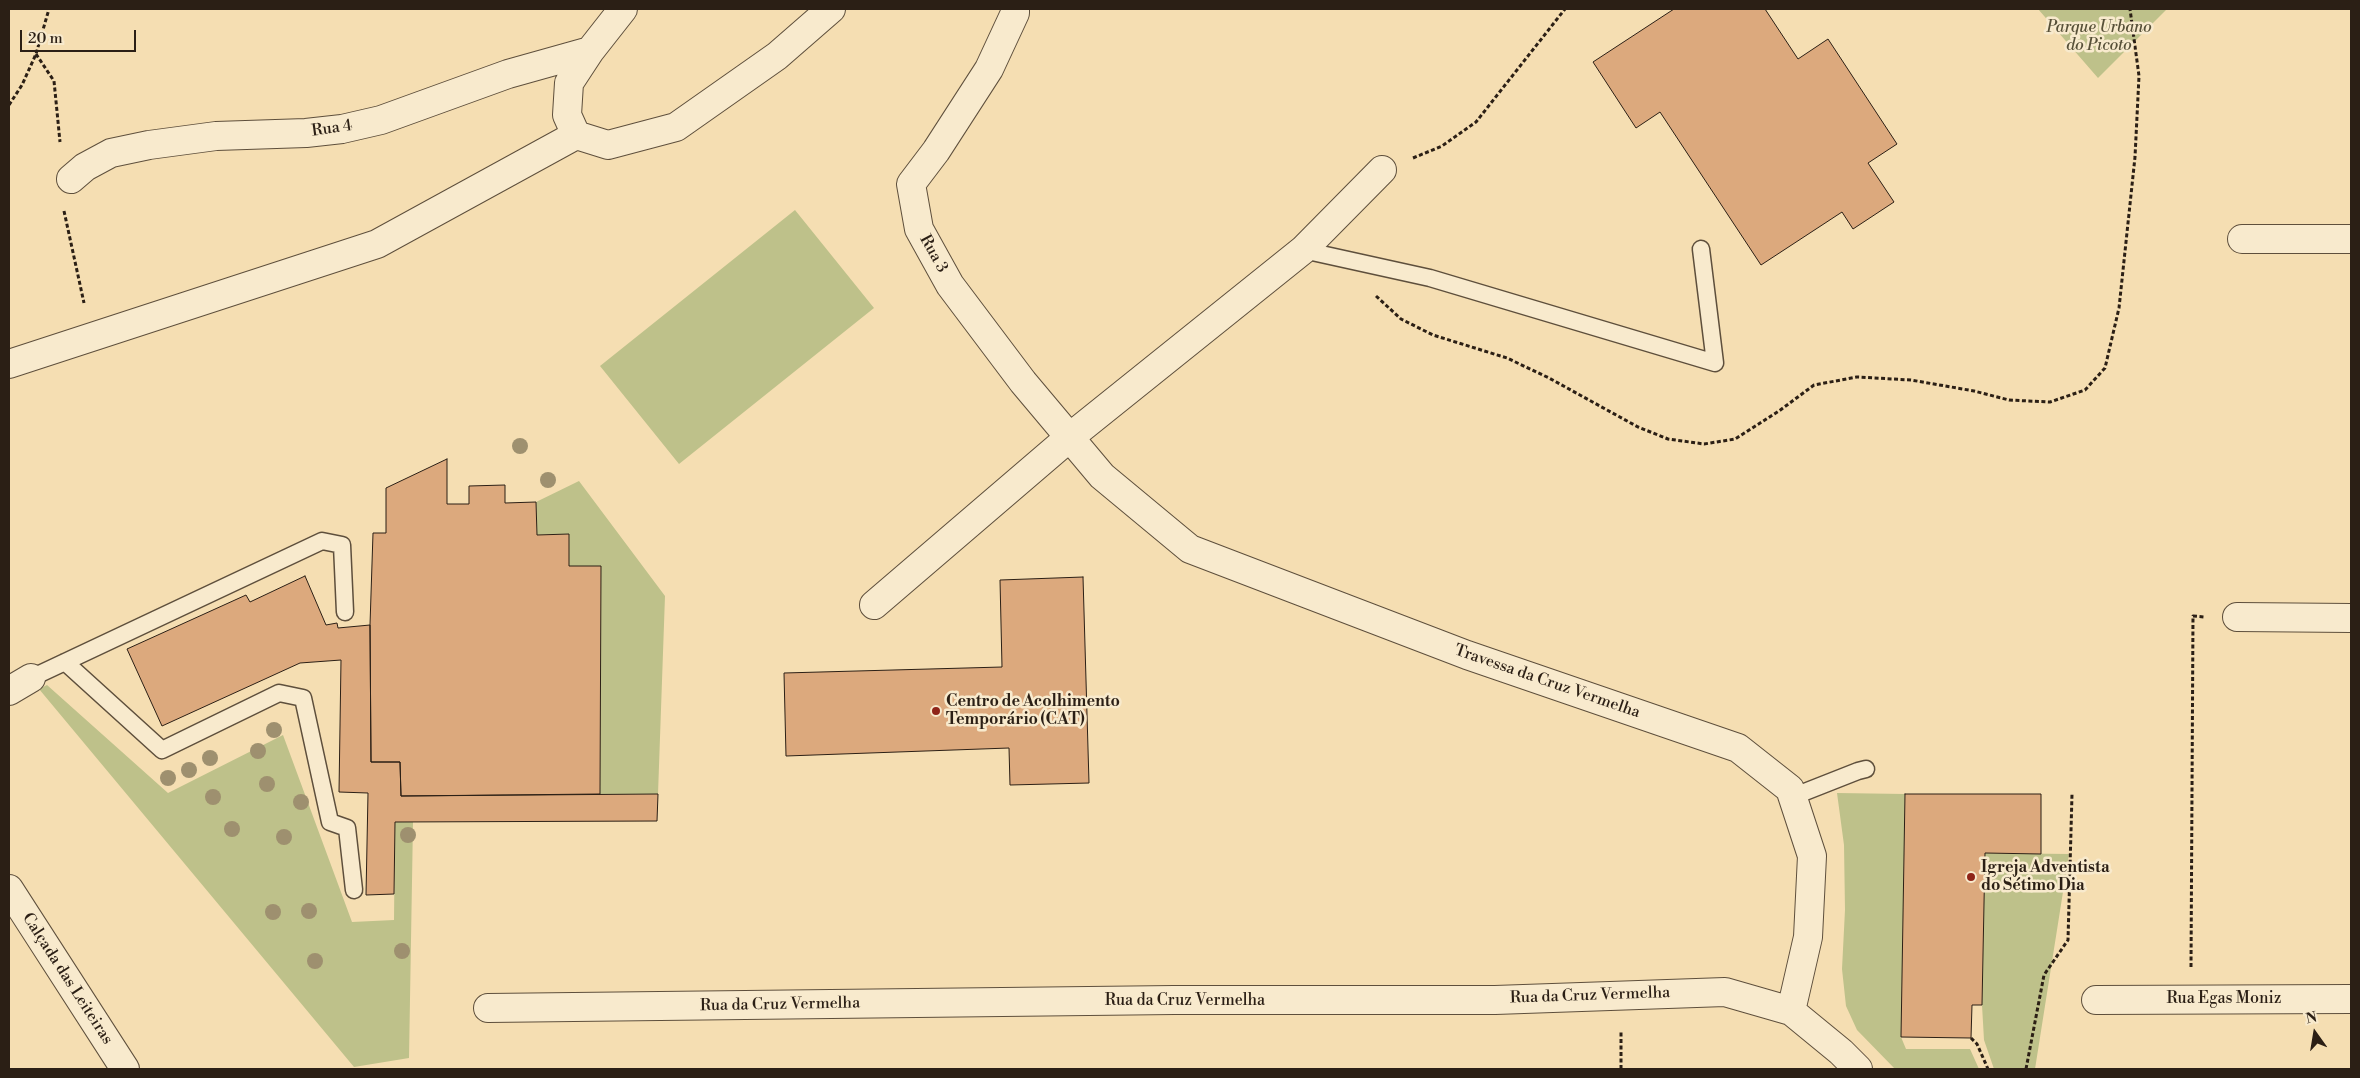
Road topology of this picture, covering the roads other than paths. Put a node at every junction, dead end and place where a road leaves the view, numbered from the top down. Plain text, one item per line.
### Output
1 (623, 9) edge
2 (831, 9) edge
3 (1014, 9) edge
4 (590, 52) junction
5 (576, 135) junction
6 (1382, 170) road end
7 (71, 178) road end
8 (2242, 239) dead end
9 (2351, 240) edge
10 (1701, 249) dead end
11 (1302, 250) junction
12 (9, 364) edge
13 (1070, 437) junction
14 (1102, 476) joint
15 (874, 605) dead end
16 (345, 612) dead end
17 (2237, 617) road end
18 (2351, 618) edge
19 (65, 662) junction
20 (20, 684) edge
21 (1866, 769) dead end
22 (1792, 798) junction
23 (9, 889) edge
24 (354, 890) dead end
25 (2351, 999) edge
26 (2096, 1000) dead end
27 (488, 1008) dead end
28 (1791, 1011) junction
29 (125, 1069) edge
30 (1858, 1069) edge

1 - 4 street
2 - 5 street
3 - 13 street, Rua 3
4 - 5 street
4 - 7 street, Rua 4
5 - 12 street
6 - 11 street
8 - 9 street
10 - 11 lane
11 - 13 street
13 - 14 street, Rua 3
13 - 15 street
14 - 22 street, Travessa da Cruz Vermelha
16 - 19 lane
17 - 18 street
19 - 20 lane
19 - 24 lane
21 - 22 lane
22 - 28 street, Travessa da Cruz Vermelha
23 - 29 street, Calçada das Leiteiras
25 - 26 street, Rua Egas Moniz
27 - 28 street, Rua da Cruz Vermelha
28 - 30 street, Rua da Cruz Vermelha

